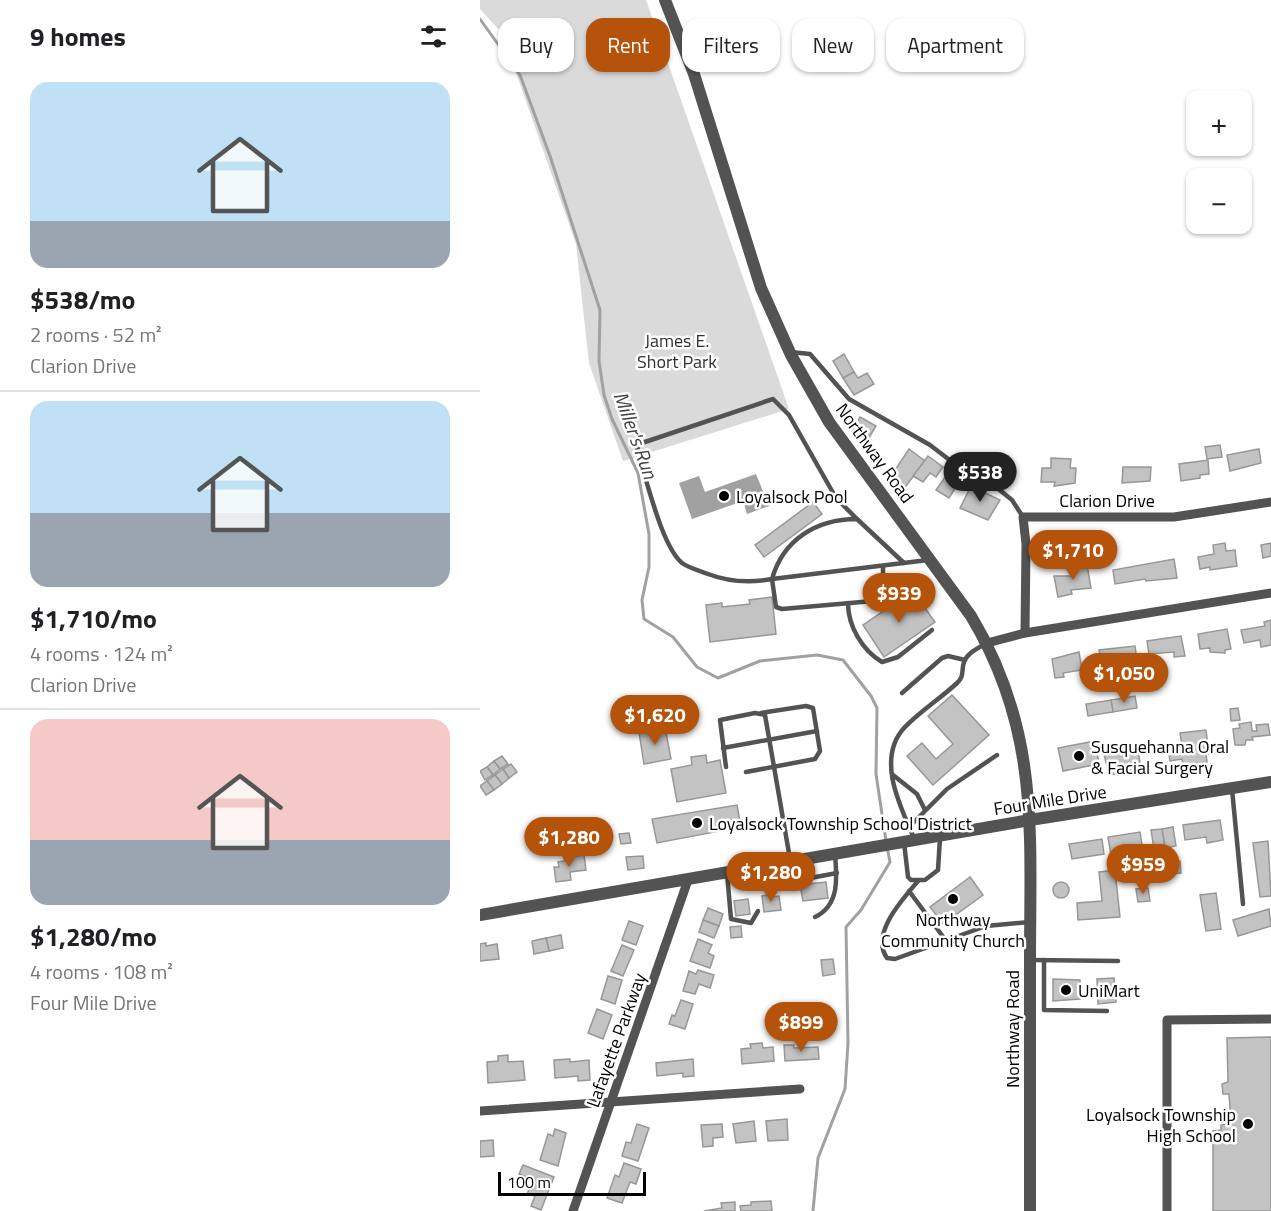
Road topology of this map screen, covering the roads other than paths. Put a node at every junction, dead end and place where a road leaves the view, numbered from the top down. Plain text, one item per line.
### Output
1 (665, 0) edge
2 (789, 352) junction
3 (1271, 502) edge
4 (1023, 517) junction
5 (857, 519) junction
6 (931, 560) junction
7 (904, 563) junction
8 (883, 566) junction
9 (772, 579) junction
10 (1271, 593) edge
11 (848, 603) junction
12 (932, 630) dead end
13 (1025, 633) junction
14 (987, 643) junction
15 (965, 660) junction
16 (903, 693) dead end
17 (761, 713) junction
18 (817, 731) junction
19 (769, 740) junction
20 (723, 748) junction
21 (997, 755) dead end
22 (726, 766) dead end
23 (774, 767) junction
24 (746, 772) dead end
25 (893, 775) junction
26 (1271, 782) edge
27 (1232, 789) junction
28 (925, 810) junction
29 (1029, 820) junction
30 (909, 827) junction
31 (940, 836) junction
32 (905, 842) junction
33 (835, 854) junction
34 (785, 863) junction
35 (727, 873) junction
36 (837, 873) junction
37 (688, 880) junction
38 (918, 881) junction
39 (909, 891) junction
40 (1243, 904) dead end
41 (758, 911) dead end
42 (480, 915) edge
43 (815, 917) dead end
44 (1029, 922) junction
45 (947, 942) junction
46 (1029, 960) junction
47 (1044, 960) junction
48 (1119, 961) dead end
49 (1029, 1010) junction
50 (1044, 1010) junction
51 (1107, 1011) dead end
52 (1271, 1019) edge
53 (800, 1089) dead end
54 (611, 1101) junction
55 (480, 1111) edge
56 (573, 1211) edge
57 (1029, 1211) edge
58 (1167, 1211) edge

1 - 2 street, Northway Road
2 - 4 lane
2 - 6 street, Northway Road
3 - 4 street, Clarion Drive
4 - 13 street
5 - 7 lane
5 - 9 lane
5 - 9 lane
6 - 7 lane
6 - 14 street, Northway Road
7 - 8 lane
8 - 9 lane
8 - 11 lane
9 - 11 lane
10 - 13 street
11 - 12 lane
13 - 14 street
14 - 15 lane
14 - 29 street, Northway Road
15 - 16 lane
15 - 25 lane
17 - 18 lane
17 - 19 lane
17 - 20 lane
18 - 19 lane
18 - 23 lane
19 - 20 lane
19 - 23 lane
20 - 22 lane
21 - 28 lane
23 - 24 lane
23 - 34 lane
25 - 28 lane
25 - 30 lane
26 - 27 street, Four Mile Drive
27 - 29 street, Four Mile Drive
27 - 40 lane
28 - 30 lane
29 - 31 street, Four Mile Drive
29 - 44 street, Northway Road
30 - 32 lane
31 - 32 street, Four Mile Drive
31 - 38 lane
32 - 33 street, Four Mile Drive
32 - 38 lane
33 - 34 street, Four Mile Drive
33 - 36 lane
34 - 35 street, Four Mile Drive
34 - 36 lane
35 - 37 street, Four Mile Drive
35 - 41 lane
36 - 43 lane
37 - 42 street, Four Mile Drive
37 - 54 street, Lafayette Parkway
38 - 39 lane
39 - 45 lane
39 - 45 lane
44 - 45 lane
44 - 46 street, Northway Road
46 - 47 lane
46 - 49 street, Northway Road
47 - 48 lane
47 - 50 lane
49 - 50 lane
49 - 57 street, Northway Road
50 - 51 lane
52 - 58 street
53 - 54 street
54 - 55 street
54 - 56 street, Lafayette Parkway

